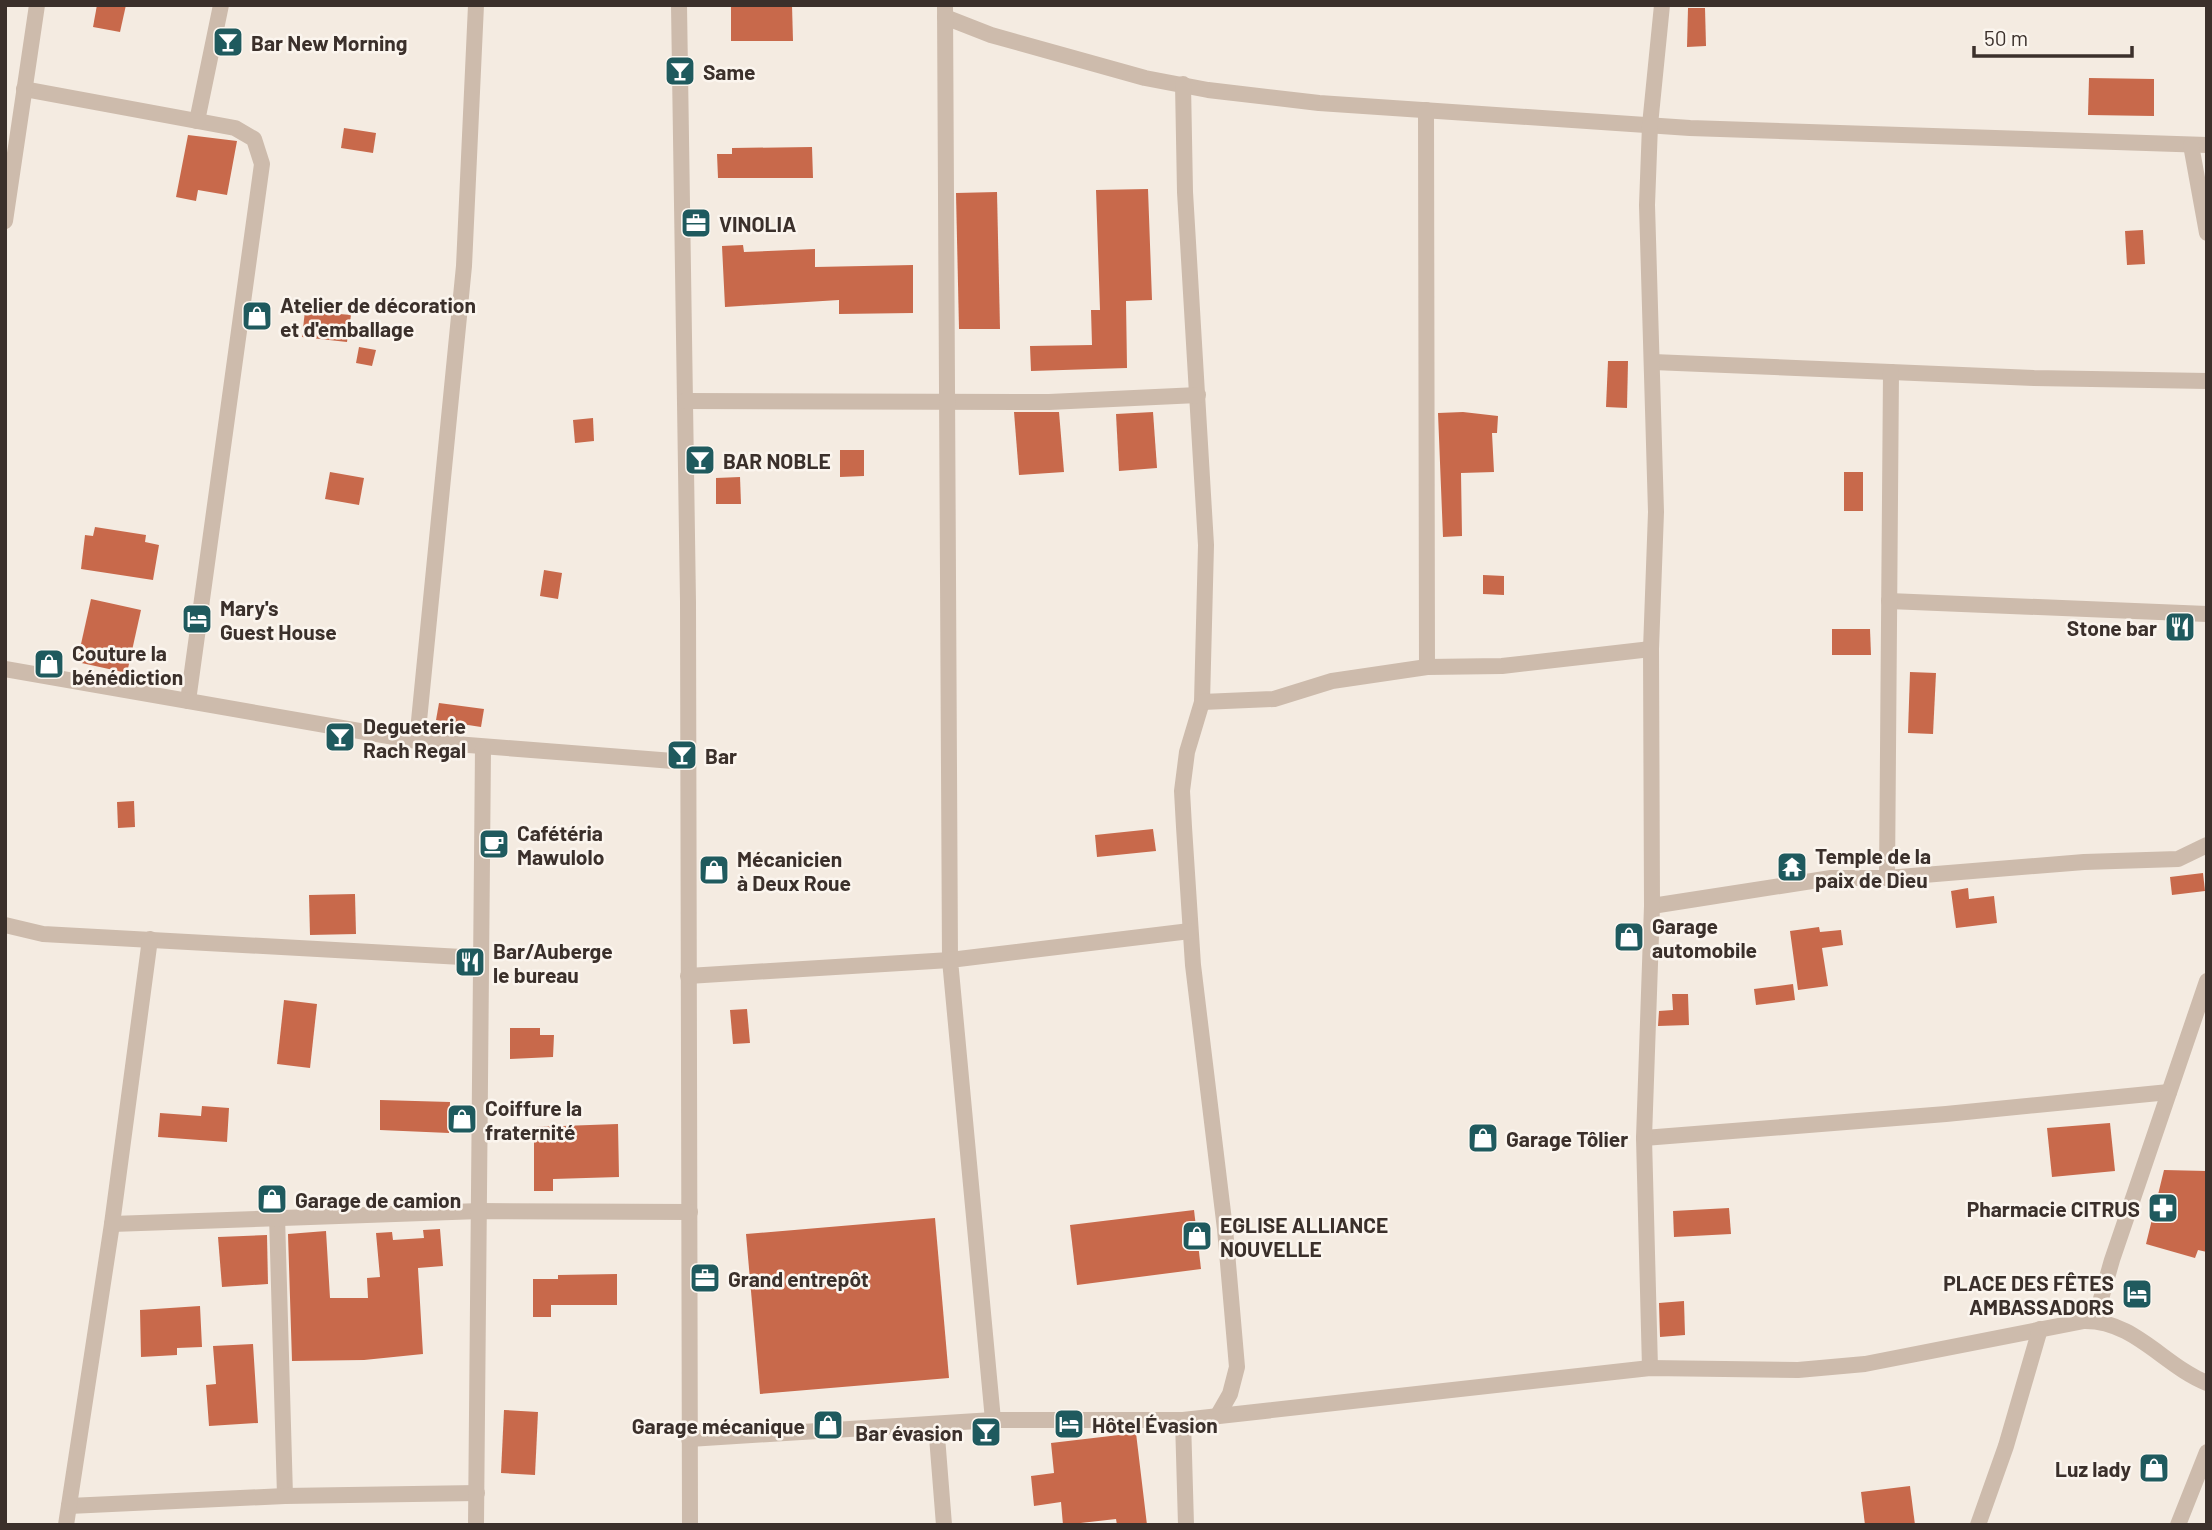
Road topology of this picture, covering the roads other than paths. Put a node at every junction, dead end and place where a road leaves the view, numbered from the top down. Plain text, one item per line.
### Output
1 (37, 5) edge
2 (222, 5) edge
3 (476, 5) edge
4 (678, 5) edge
5 (1662, 5) edge
6 (945, 11) edge
7 (1183, 84) junction
8 (24, 89) junction
9 (1426, 110) junction
10 (197, 121) junction
11 (1650, 125) junction
12 (2199, 145) edge
13 (5, 220) edge
14 (2207, 233) edge
15 (1653, 362) junction
16 (1891, 372) junction
17 (2207, 381) edge
18 (1198, 396) junction
19 (685, 401) junction
20 (946, 401) junction
21 (1889, 601) junction
22 (2207, 614) edge
23 (1651, 649) junction
24 (1427, 667) junction
25 (5, 669) edge
26 (188, 701) junction
27 (1202, 702) junction
28 (417, 741) junction
29 (483, 748) junction
30 (686, 762) junction
31 (2207, 845) edge
32 (1887, 878) junction
33 (1652, 906) junction
34 (5, 925) edge
35 (1190, 931) junction
36 (150, 939) junction
37 (480, 958) junction
38 (950, 960) junction
39 (688, 976) junction
40 (2207, 981) edge
41 (2169, 1092) junction
42 (1644, 1138) junction
43 (480, 1211) junction
44 (690, 1212) junction
45 (277, 1216) junction
46 (112, 1224) junction
47 (2095, 1320) junction
48 (2040, 1329) junction
49 (1650, 1368) junction
50 (2207, 1382) edge
51 (1218, 1415) junction
52 (993, 1420) junction
53 (1183, 1420) junction
54 (936, 1424) junction
55 (689, 1439) junction
56 (2207, 1452) edge
57 (477, 1493) junction
58 (285, 1496) junction
59 (69, 1506) junction
60 (66, 1525) edge
61 (476, 1525) edge
62 (690, 1525) edge
63 (944, 1525) edge
64 (1186, 1525) edge
65 (1978, 1525) edge
66 (2178, 1525) edge

1 - 8 street
2 - 10 street
3 - 28 street
4 - 19 street
5 - 11 street
6 - 7 street
6 - 20 street
7 - 9 street
7 - 18 street
8 - 10 street
8 - 13 street
9 - 11 street
9 - 24 street
10 - 26 street
11 - 12 street
11 - 15 street
12 - 14 street
15 - 16 street
15 - 23 street
16 - 17 street
16 - 21 street
18 - 20 street
18 - 27 street
19 - 20 street
19 - 30 street
20 - 38 street
21 - 22 street
21 - 32 street
23 - 24 street
23 - 33 street
24 - 27 street
25 - 26 street
26 - 28 street
27 - 35 street
28 - 29 street
29 - 30 street
29 - 37 street
30 - 39 street
31 - 32 street
32 - 33 street
33 - 42 street
34 - 36 street
35 - 38 street
35 - 51 street
36 - 37 street
36 - 46 street
37 - 43 street
38 - 39 street
38 - 52 street
39 - 44 street
40 - 41 street
41 - 42 street
41 - 47 street
42 - 49 street
43 - 44 street
43 - 45 street
43 - 57 street
44 - 55 street
45 - 46 street
45 - 58 street
46 - 59 street
47 - 48 street
47 - 50 street
48 - 49 street
48 - 65 street
49 - 51 street
51 - 53 street
52 - 53 street
52 - 54 street
53 - 64 street
54 - 55 street
54 - 63 street
55 - 62 street
56 - 66 street
57 - 58 street
57 - 61 street
58 - 59 street
59 - 60 street

